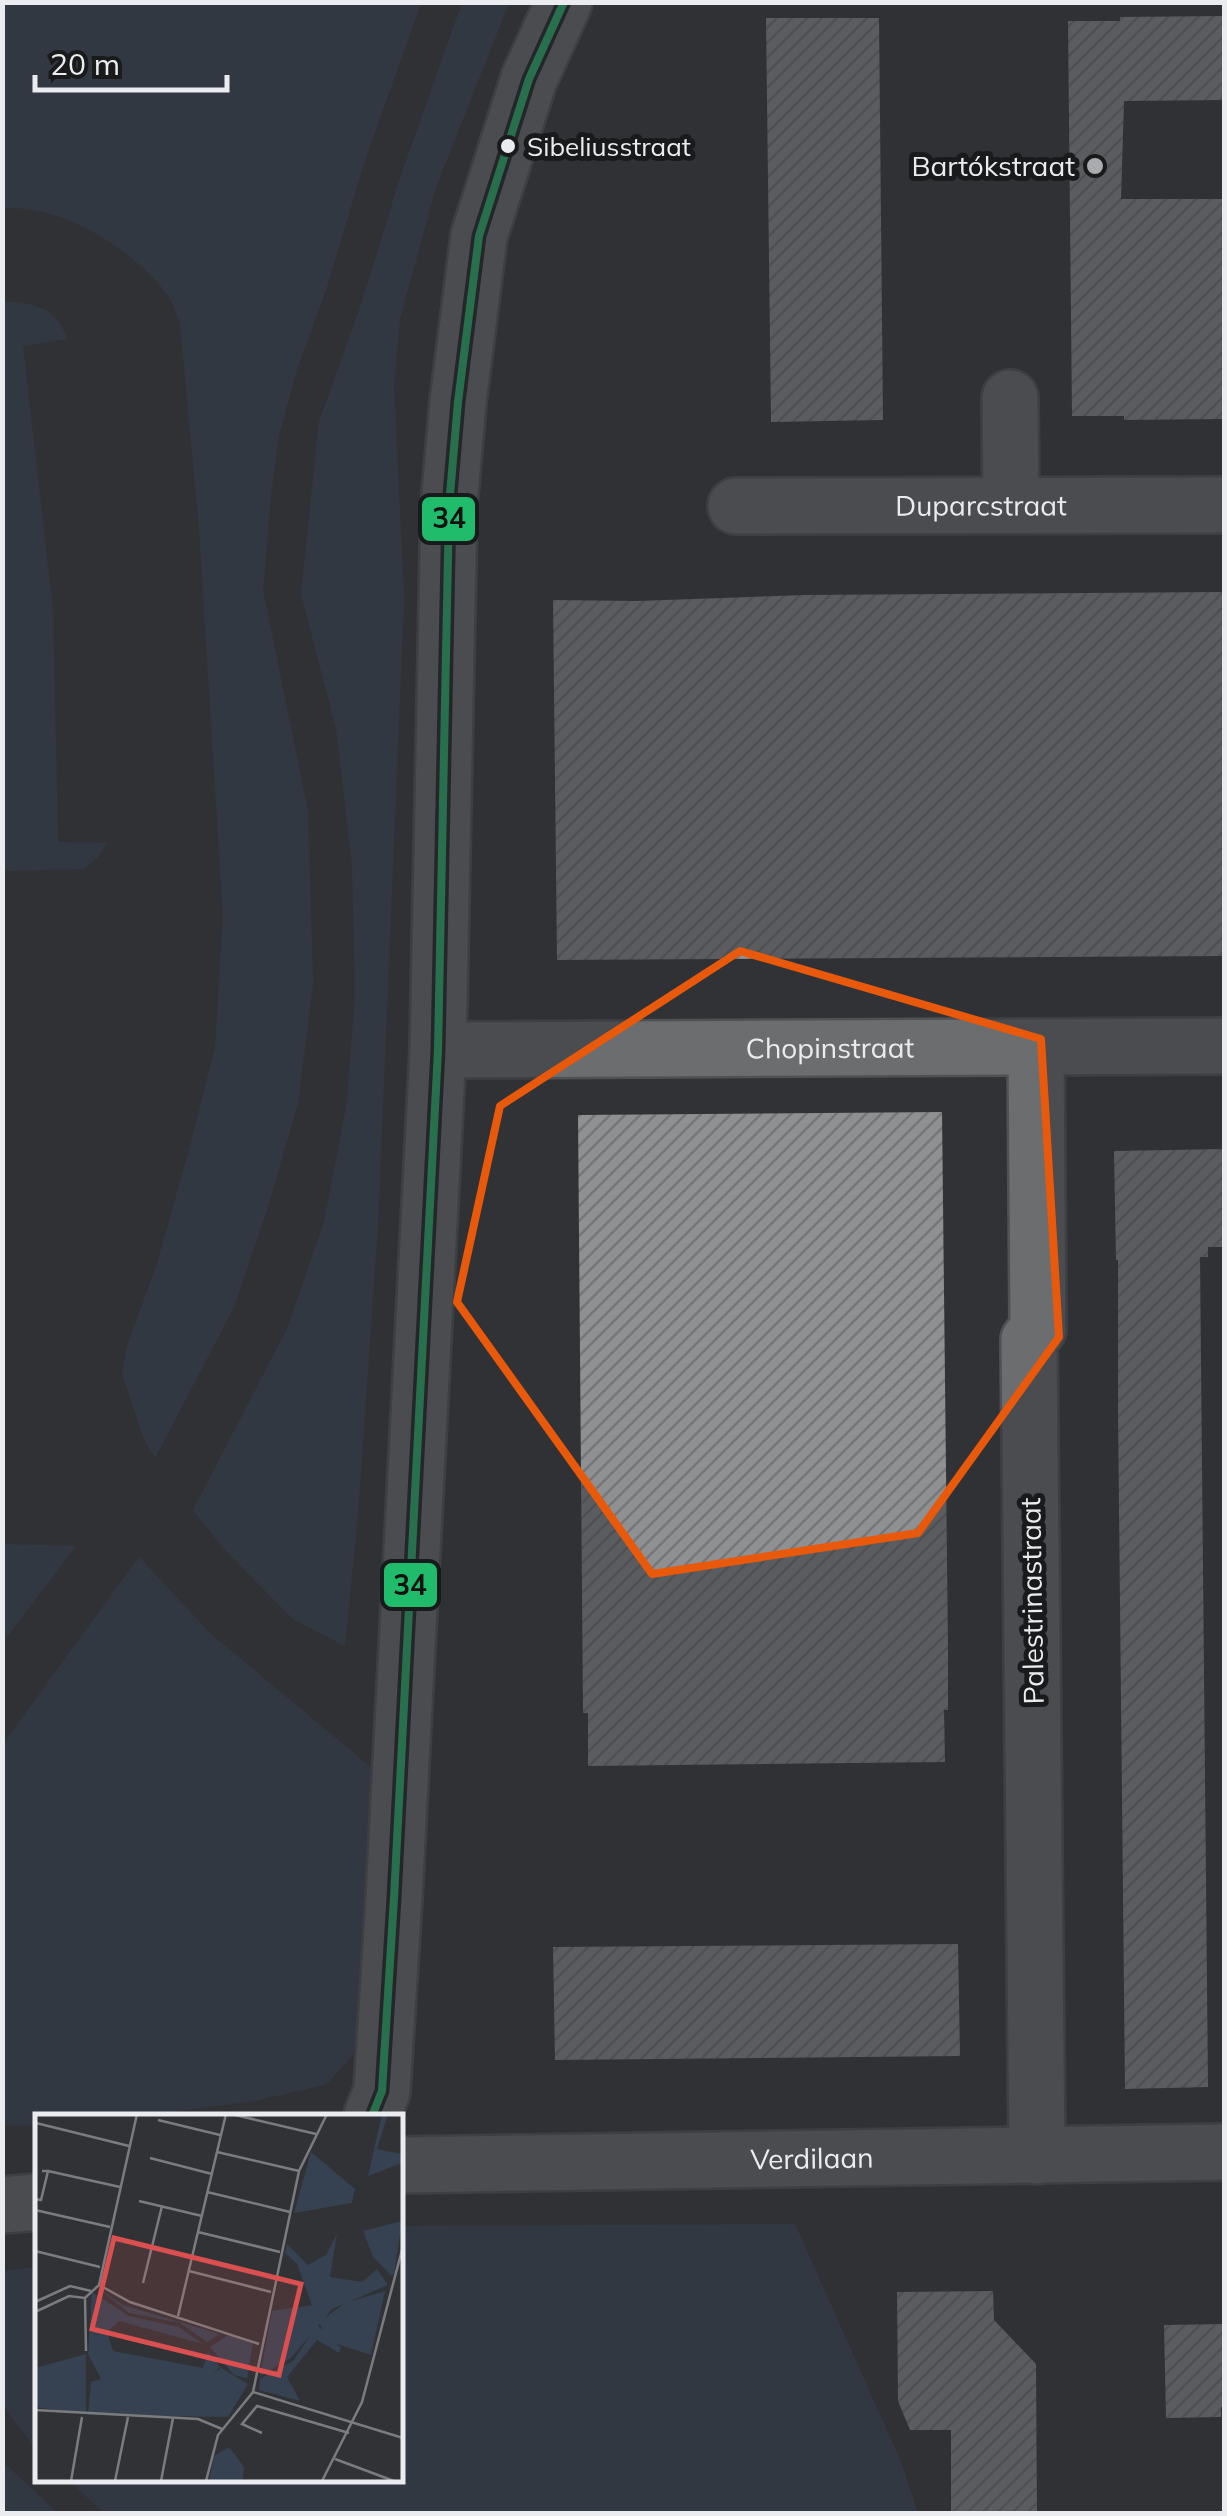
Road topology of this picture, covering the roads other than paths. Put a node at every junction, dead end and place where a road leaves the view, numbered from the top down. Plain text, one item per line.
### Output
1 (564, 2) edge
2 (1010, 398) dead end
3 (1011, 505) junction
4 (1224, 505) edge
5 (736, 506) dead end
6 (1224, 1046) edge
7 (1036, 1048) junction
8 (438, 1050) junction
9 (373, 2114) edge
10 (1224, 2152) edge
11 (1037, 2156) junction
12 (402, 2165) edge
13 (35, 2202) edge
14 (2, 2206) edge

1 - 8 street
2 - 3 street
3 - 4 street, Duparcstraat
3 - 5 street, Duparcstraat
6 - 7 street, Chopinstraat
7 - 8 street, Chopinstraat
7 - 11 street, Palestrinastraat
8 - 9 street
10 - 11 street, Verdilaan
11 - 12 street, Verdilaan
13 - 14 street

